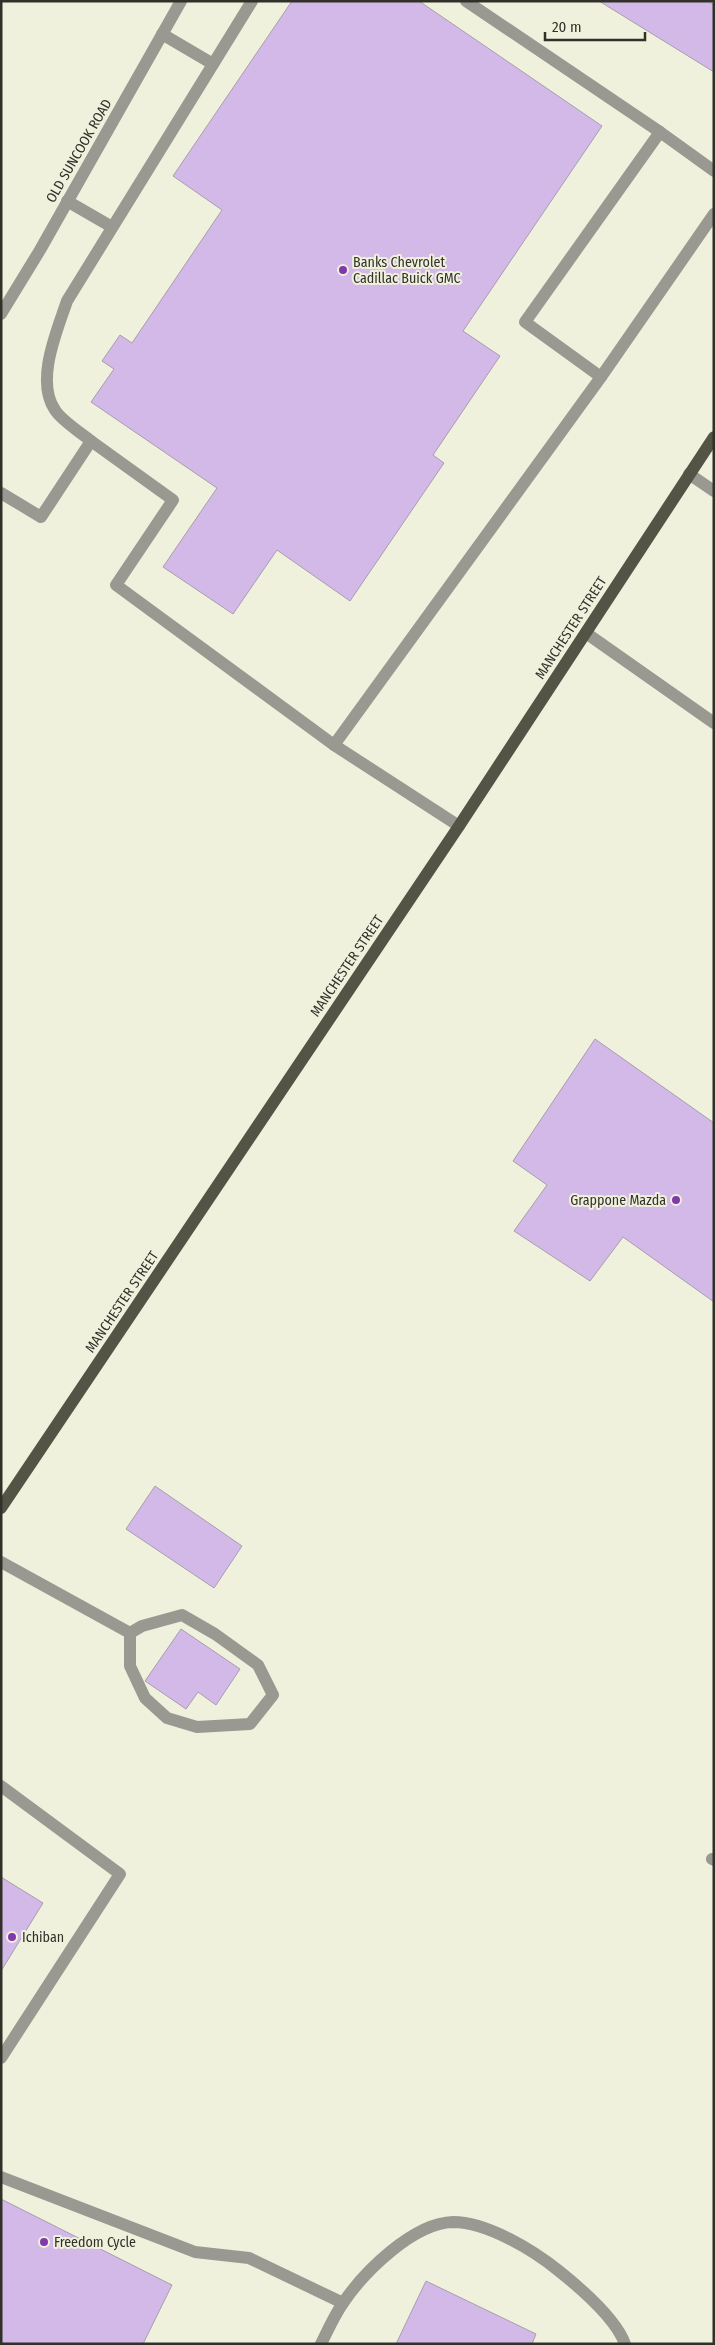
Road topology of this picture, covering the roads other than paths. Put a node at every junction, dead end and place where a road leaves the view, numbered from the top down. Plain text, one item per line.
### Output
1 (181, 1) edge
2 (252, 1) edge
3 (466, 1) edge
4 (162, 34) junction
5 (213, 64) junction
6 (660, 132) junction
7 (714, 171) edge
8 (67, 201) junction
9 (714, 214) edge
10 (112, 227) junction
11 (1, 314) edge
12 (601, 377) junction
13 (714, 437) edge
14 (91, 441) junction
15 (689, 474) junction
16 (714, 491) edge
17 (1, 493) edge
18 (586, 633) junction
19 (714, 723) edge
20 (334, 745) junction
21 (459, 826) junction
22 (1, 1508) edge
23 (1, 1562) edge
24 (130, 1634) junction
25 (1, 1786) edge
26 (1, 2058) edge
27 (1, 2177) edge
28 (343, 2303) junction
29 (321, 2344) edge
30 (625, 2344) edge

1 - 4 street, OLD SUNCOOK ROAD
2 - 5 street
3 - 6 street
4 - 5 street
4 - 8 street, OLD SUNCOOK ROAD
5 - 10 street
6 - 7 street
6 - 12 street
8 - 10 street
8 - 11 street, OLD SUNCOOK ROAD
9 - 12 street
10 - 14 street
12 - 20 street
13 - 15 main road, MANCHESTER STREET
14 - 17 street
14 - 20 street
15 - 16 street
15 - 18 main road, MANCHESTER STREET
18 - 19 street
18 - 21 main road, MANCHESTER STREET
20 - 21 street
21 - 22 main road, MANCHESTER STREET
23 - 24 street
24 - 24 street
25 - 26 street
27 - 28 street
28 - 29 street
28 - 30 street

